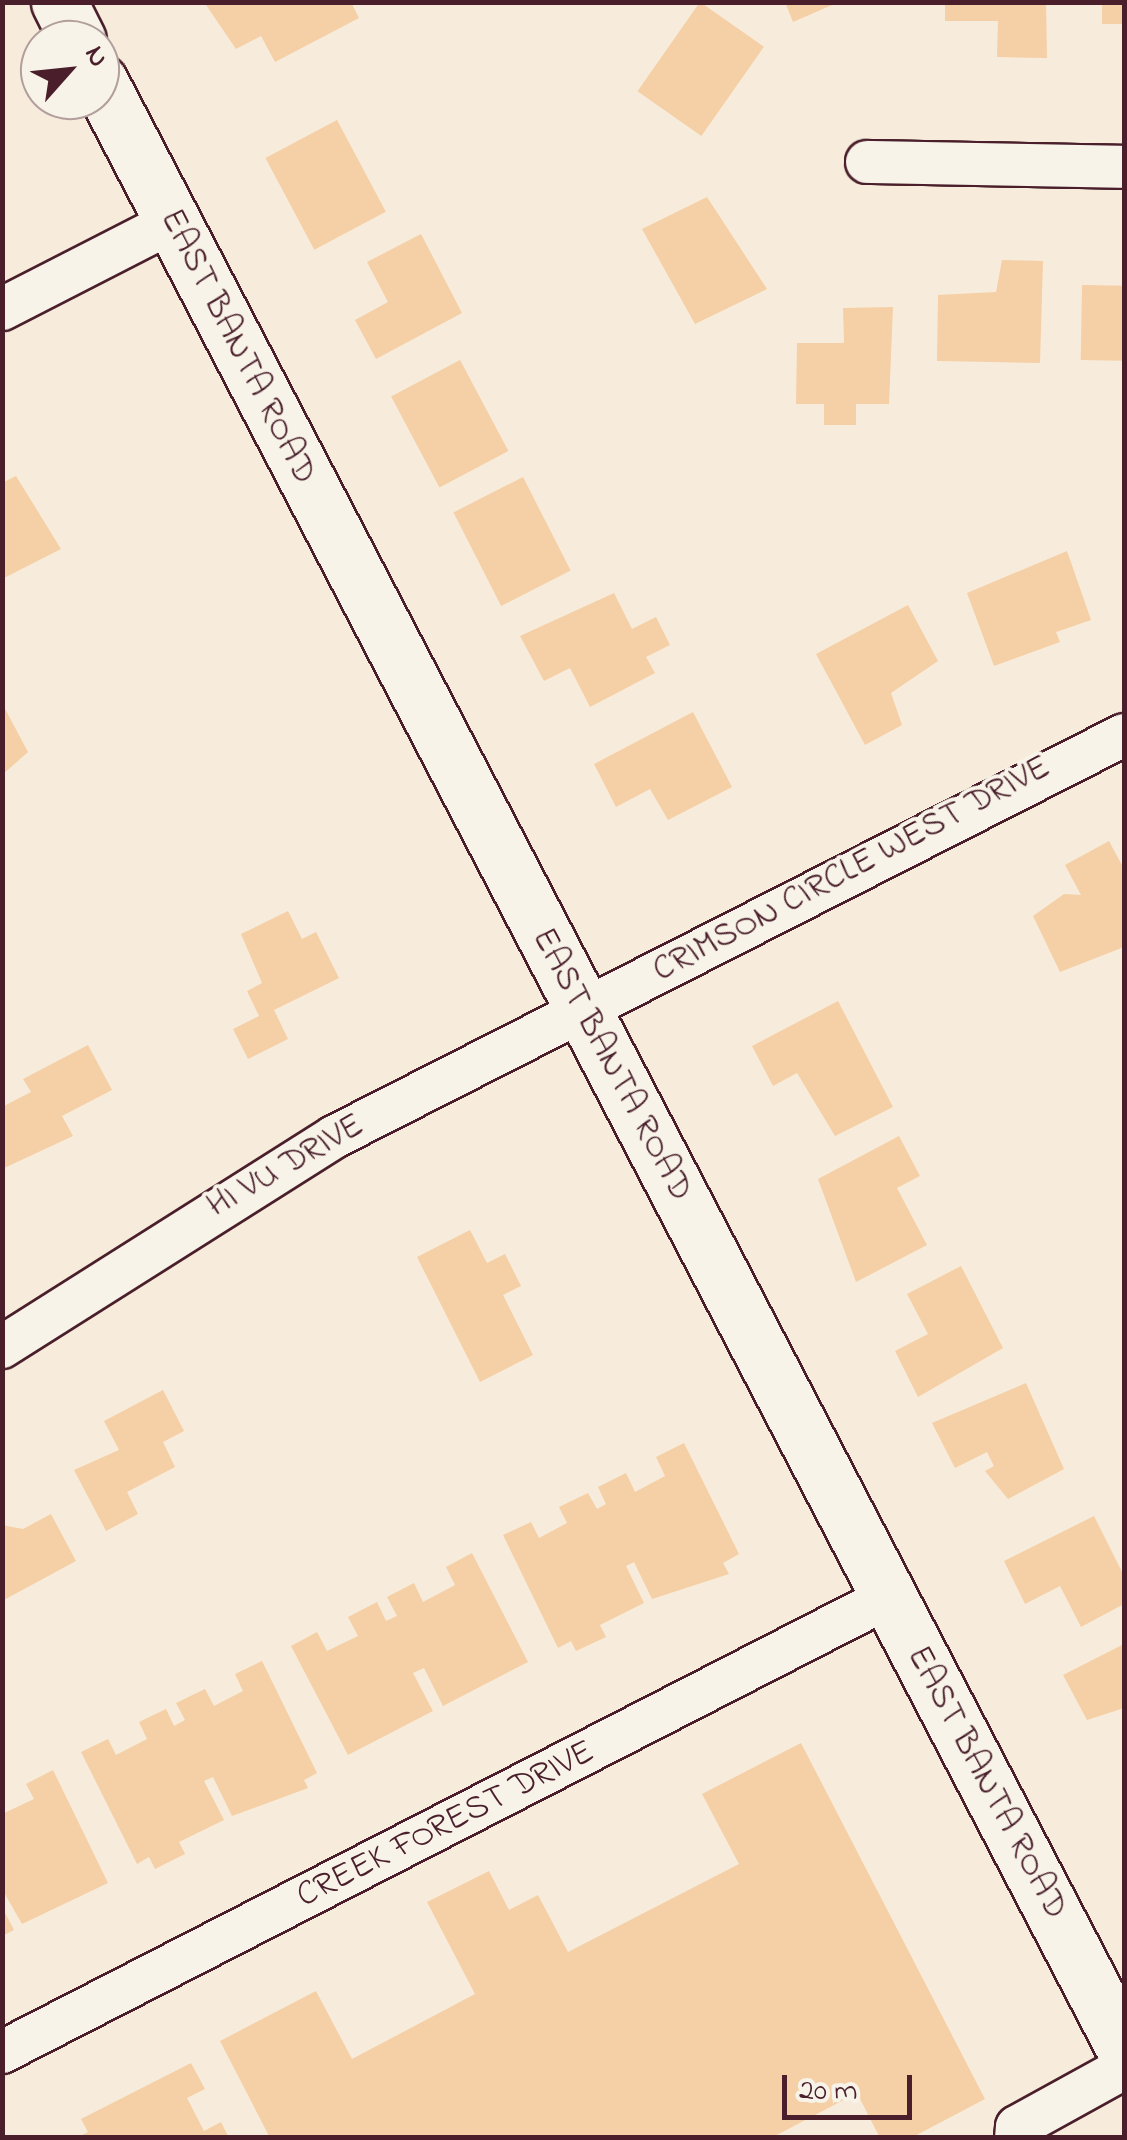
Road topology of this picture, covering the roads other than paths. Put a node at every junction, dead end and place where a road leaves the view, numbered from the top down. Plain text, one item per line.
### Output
1 (120, 120) edge
2 (867, 162) dead end
3 (1124, 168) edge
4 (172, 222) junction
5 (2, 309) edge
6 (1124, 735) edge
7 (583, 1011) junction
8 (2, 1346) edge
9 (889, 1598) junction
10 (1124, 2048) edge
11 (2, 2052) edge
12 (1124, 2068) edge
13 (1016, 2138) edge

1 - 4 street, EAST BANTA ROAD
2 - 3 street
4 - 5 street
4 - 7 street, EAST BANTA ROAD
6 - 7 street, CRIMSON CIRCLE WEST DRIVE
7 - 8 street, HI VU DRIVE
7 - 9 street, EAST BANTA ROAD
9 - 10 street, EAST BANTA ROAD
9 - 11 street, CREEK FOREST DRIVE
12 - 13 street

